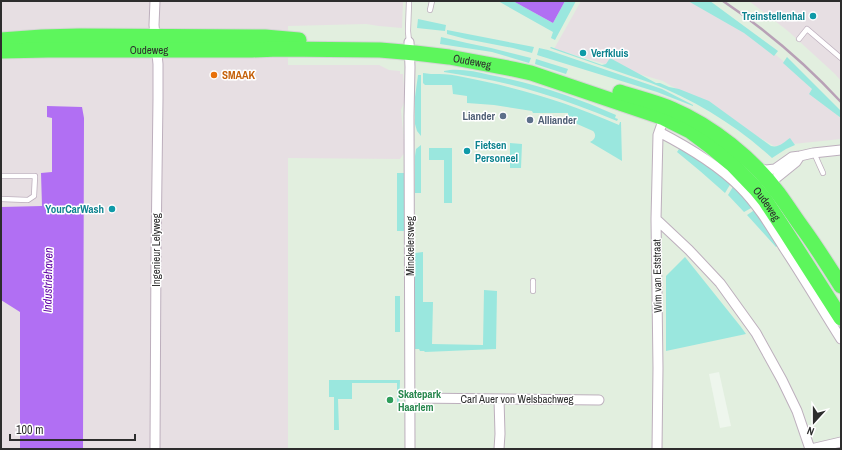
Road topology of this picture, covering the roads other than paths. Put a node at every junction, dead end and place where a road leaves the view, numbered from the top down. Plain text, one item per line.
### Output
1 (155, 1) edge
2 (409, 1) edge
3 (432, 1) edge
4 (430, 10) dead end
5 (799, 39) dead end
6 (1, 40) edge
7 (156, 44) junction
8 (409, 47) junction
9 (1, 51) edge
10 (841, 58) edge
11 (661, 118) junction
12 (841, 150) edge
13 (813, 153) junction
14 (800, 156) junction
15 (733, 165) junction
16 (756, 167) junction
17 (823, 173) dead end
18 (1, 176) edge
19 (770, 183) junction
20 (1, 200) edge
21 (656, 219) junction
22 (533, 281) dead end
23 (841, 286) edge
24 (533, 291) dead end
25 (841, 318) edge
26 (841, 339) edge
27 (410, 398) junction
28 (499, 399) junction
29 (599, 400) dead end
30 (841, 442) edge
31 (155, 449) edge
32 (410, 449) edge
33 (499, 449) edge
34 (657, 449) edge
35 (811, 449) edge

1 - 7 street, Ingenieur Lelyweg
2 - 8 lane
3 - 4 lane
5 - 10 lane
6 - 7 main road, Oudeweg
7 - 8 main road, Oudeweg
7 - 9 main road, Oudeweg
7 - 31 street, Ingenieur Lelyweg
8 - 11 main road, Oudeweg
8 - 27 street, Minckelersweg
11 - 15 main road, Oudeweg
11 - 16 main road, Oudeweg
11 - 21 street, Wim van Eststraat
11 - 26 street, Oudeweg
12 - 13 street
13 - 14 street
13 - 17 lane
14 - 16 street
14 - 19 street
15 - 19 main road
15 - 25 main road, Oudeweg
16 - 19 main road, Oudeweg
18 - 20 lane
19 - 23 main road, Oudeweg
21 - 34 street, Wim van Eststraat
21 - 35 street
22 - 24 lane
27 - 28 street, Carl Auer von Welsbachweg
27 - 32 street, Minckelersweg
28 - 29 street, Carl Auer von Welsbachweg
28 - 33 street
30 - 35 street

